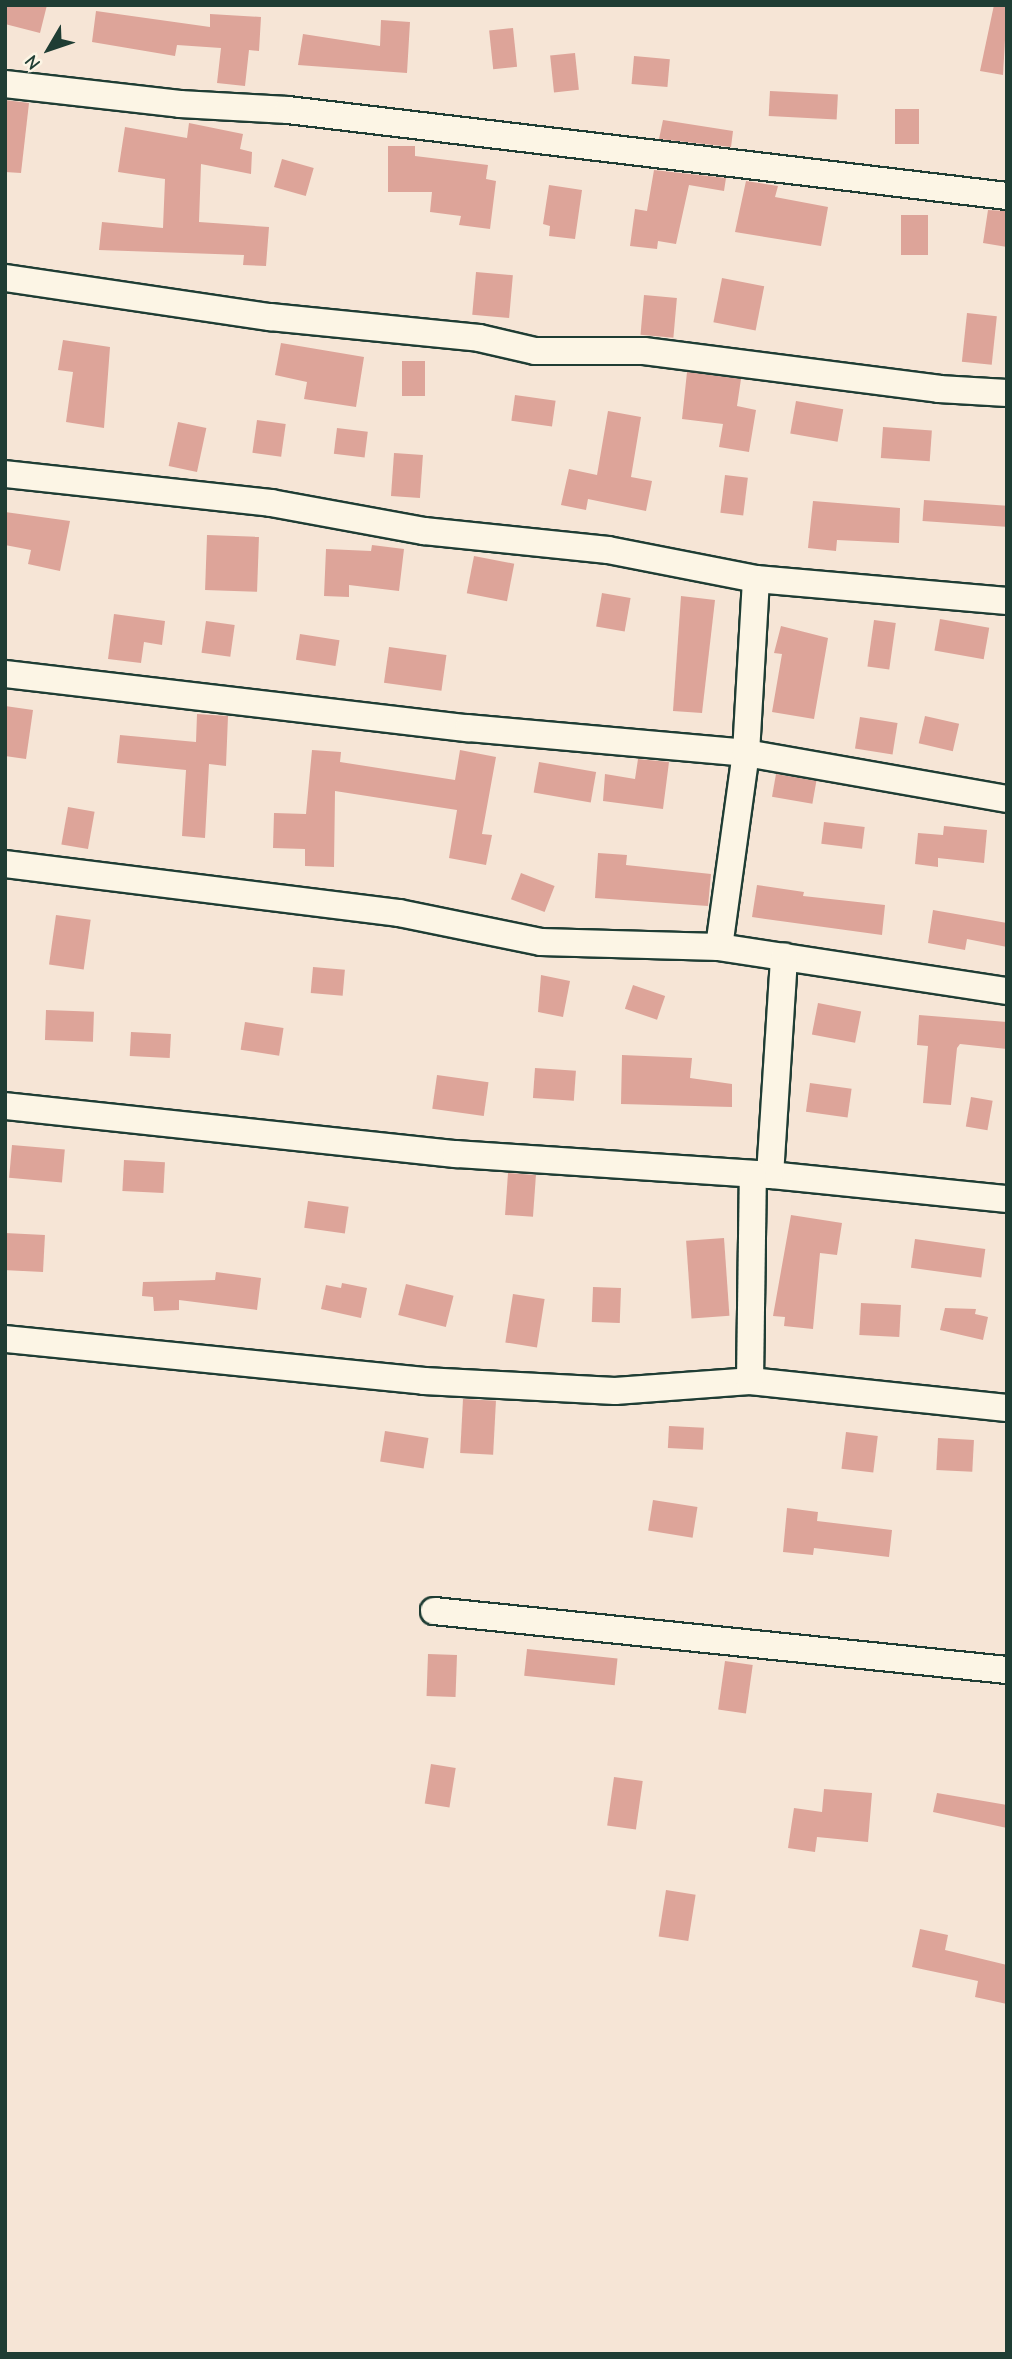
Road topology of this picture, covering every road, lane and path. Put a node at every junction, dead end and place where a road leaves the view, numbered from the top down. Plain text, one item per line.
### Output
1 (5, 84) edge
2 (1007, 196) edge
3 (5, 278) edge
4 (1007, 393) edge
5 (5, 474) edge
6 (757, 579) junction
7 (1007, 601) edge
8 (5, 674) edge
9 (746, 753) junction
10 (1007, 799) edge
11 (5, 864) edge
12 (719, 947) junction
13 (784, 956) junction
14 (1007, 991) edge
15 (5, 1106) edge
16 (761, 1174) junction
17 (1007, 1199) edge
18 (5, 1339) edge
19 (750, 1381) junction
20 (1007, 1408) edge
21 (435, 1611) dead end
22 (1007, 1670) edge

1 - 2 street
3 - 4 street
5 - 6 street
6 - 7 street
6 - 9 street
8 - 9 street
9 - 10 street
9 - 12 street
11 - 12 street
12 - 13 street
13 - 14 street
13 - 16 street
15 - 16 street
16 - 17 street
16 - 19 street
18 - 19 street
19 - 20 street
21 - 22 street

